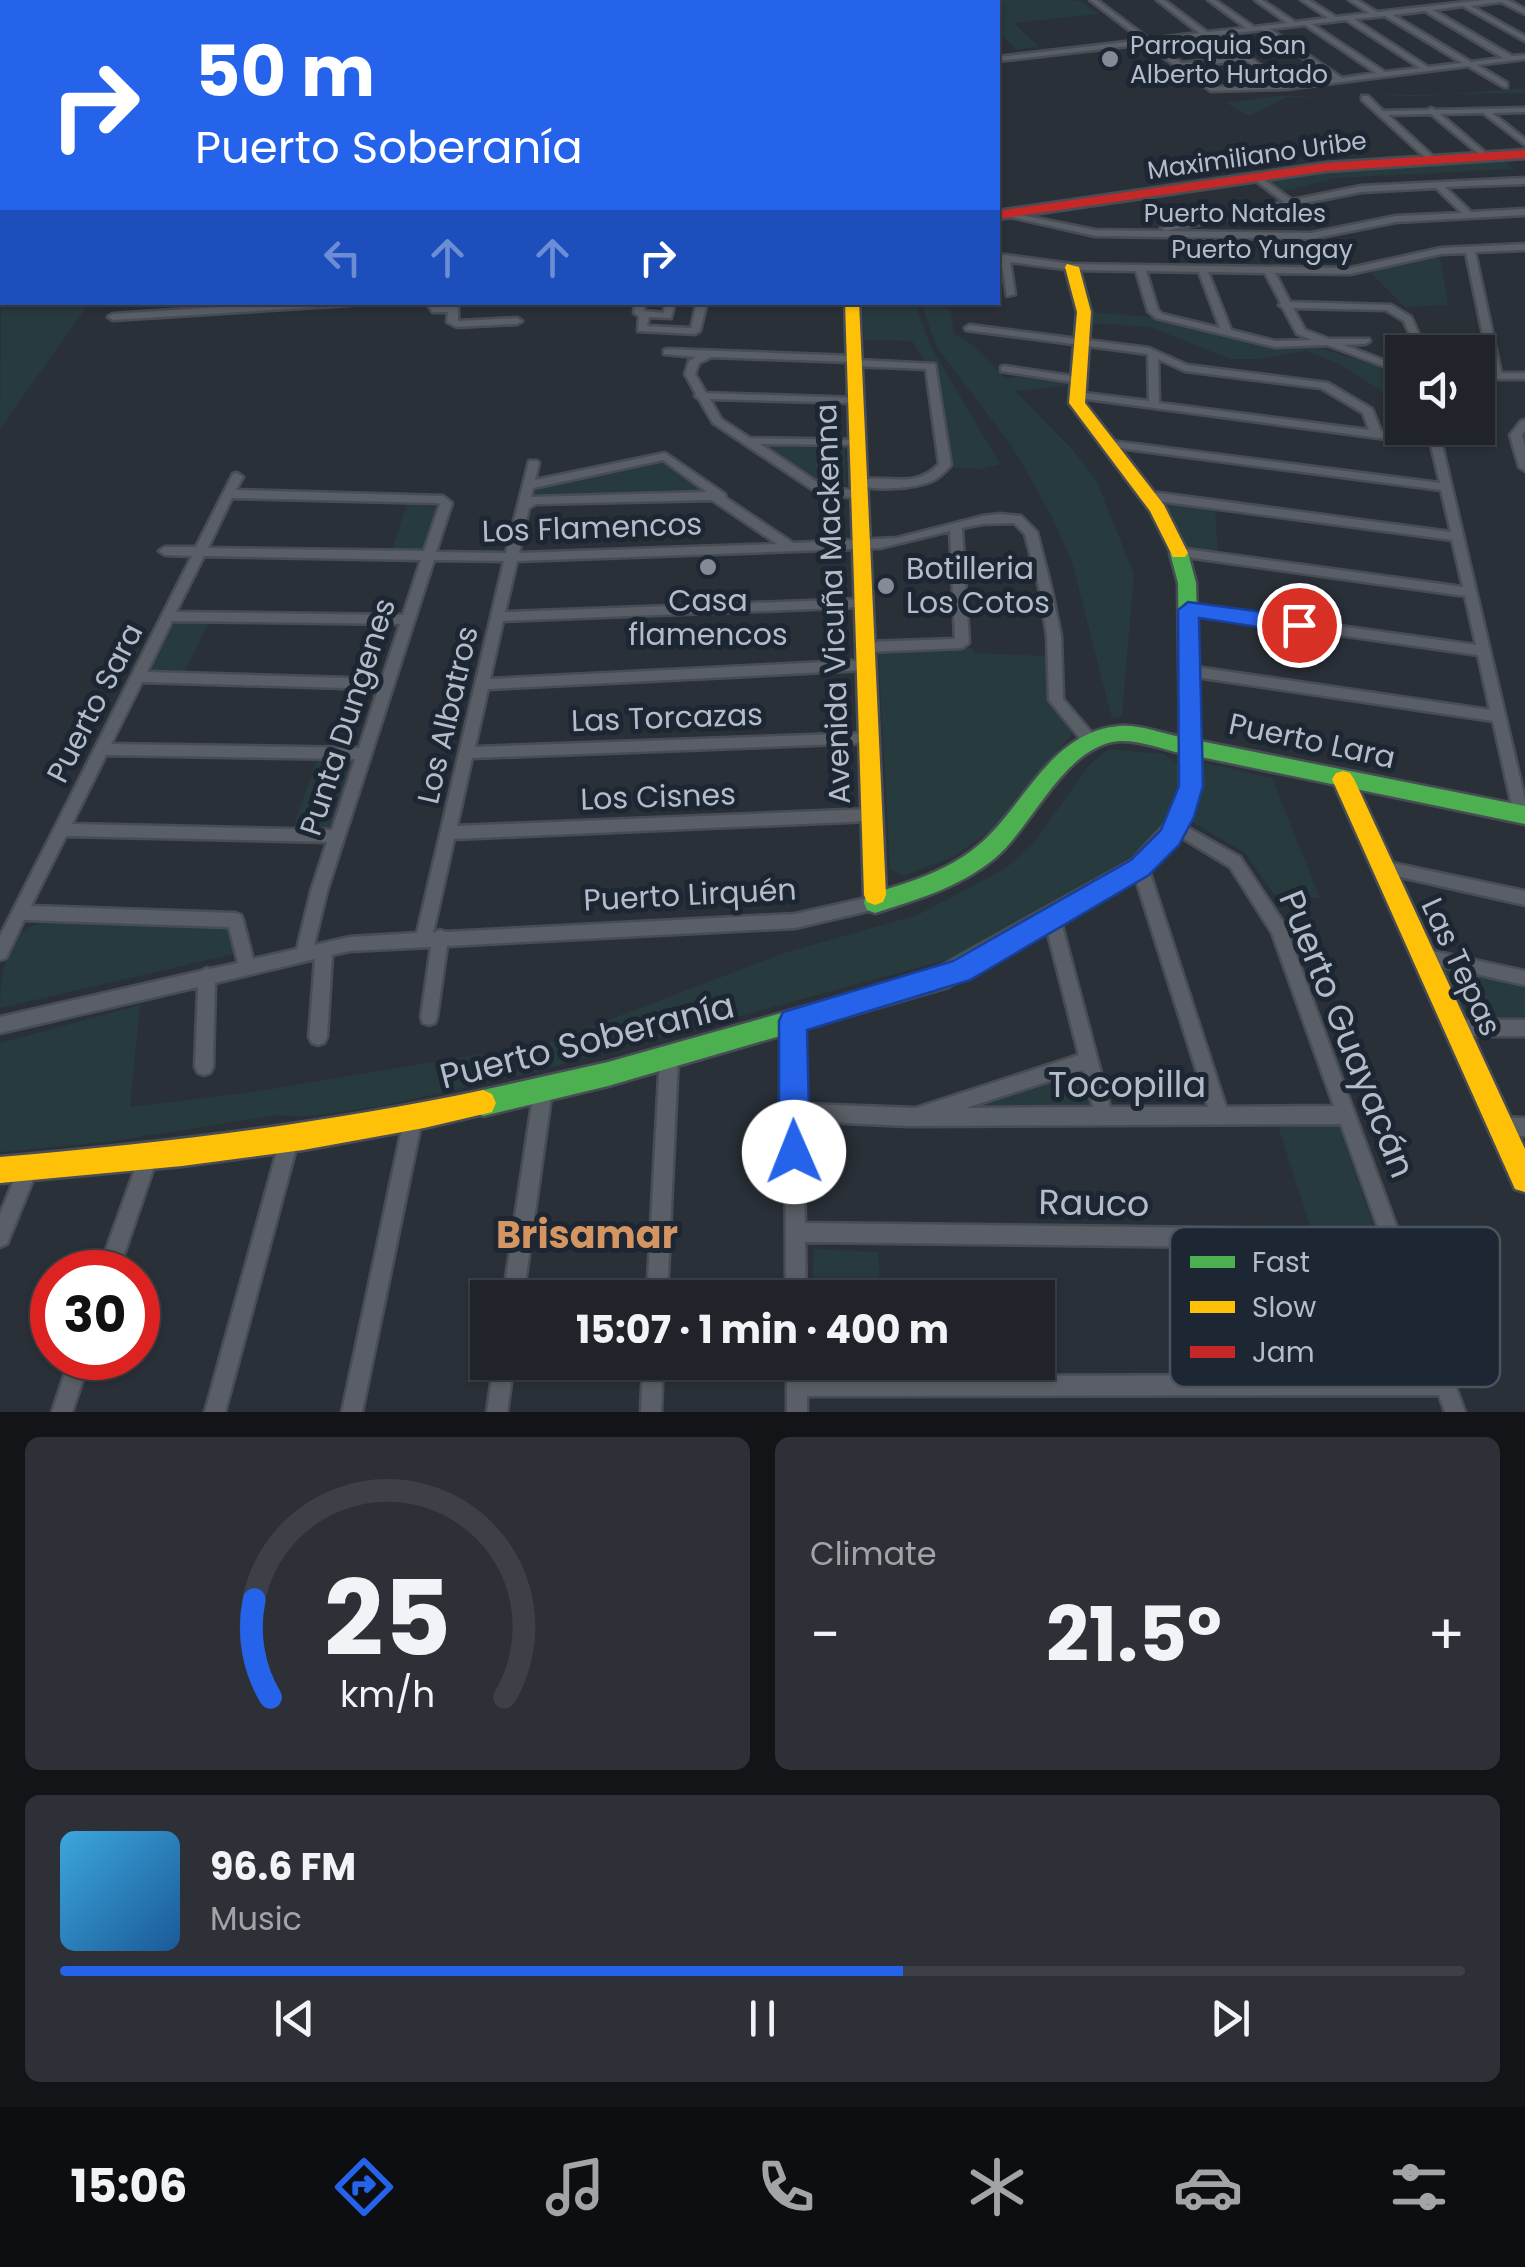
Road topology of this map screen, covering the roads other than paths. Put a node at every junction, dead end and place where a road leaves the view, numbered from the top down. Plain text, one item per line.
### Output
1 (634, 0) edge
2 (644, 0) edge
3 (1093, 0) edge
4 (1160, 0) edge
5 (1212, 0) edge
6 (1258, 0) edge
7 (1304, 0) edge
8 (1352, 0) edge
9 (1397, 0) edge
10 (1444, 0) edge
11 (1491, 0) edge
12 (1502, 0) edge
13 (1464, 4) junction
14 (1453, 6) junction
15 (1425, 9) junction
16 (1414, 10) junction
17 (1525, 12) edge
18 (1386, 14) junction
19 (1376, 15) junction
20 (1347, 18) junction
21 (1334, 20) junction
22 (1306, 23) junction
23 (1293, 24) junction
24 (1264, 28) junction
25 (1252, 29) junction
26 (1210, 34) junction
27 (1525, 39) edge
28 (1146, 42) junction
29 (1525, 57) edge
30 (1246, 58) junction
31 (1000, 59) edge
32 (1511, 59) junction
33 (1469, 65) junction
34 (1176, 66) junction
35 (1525, 66) edge
36 (1428, 71) junction
37 (1385, 76) junction
38 (1342, 81) junction
39 (1504, 84) dead end
40 (1286, 88) junction
41 (1365, 98) dead end
42 (1431, 110) junction
43 (1525, 110) edge
44 (1486, 111) junction
45 (1381, 112) junction
46 (1525, 143) edge
47 (1525, 154) edge
48 (1484, 156) junction
49 (1432, 159) junction
50 (1259, 180) junction
51 (1525, 181) edge
52 (1438, 185) junction
53 (1292, 204) junction
54 (1525, 212) edge
55 (1002, 215) edge
56 (1469, 215) junction
57 (1134, 234) junction
58 (1525, 247) edge
59 (1470, 249) junction
60 (1002, 258) edge
61 (1072, 267) junction
62 (1140, 268) junction
63 (1203, 270) junction
64 (1269, 271) junction
65 (1010, 294) dead end
66 (122, 305) edge
67 (306, 305) edge
68 (639, 305) edge
69 (670, 305) edge
70 (701, 305) edge
71 (852, 305) edge
72 (452, 306) edge
73 (1284, 306) junction
74 (644, 315) junction
75 (517, 321) dead end
76 (970, 328) dead end
77 (1227, 332) junction
78 (1415, 335) edge
79 (1365, 341) dead end
80 (1082, 342) junction
81 (1325, 343) junction
82 (668, 352) dead end
83 (710, 354) junction
84 (1153, 358) junction
85 (1235, 359) dead end
86 (854, 361) junction
87 (1385, 364) edge
88 (1005, 369) dead end
89 (1236, 374) junction
90 (1525, 376) edge
91 (1497, 377) joint
92 (1077, 388) junction
93 (700, 396) junction
94 (856, 400) junction
95 (1154, 405) junction
96 (1525, 424) edge
97 (1376, 434) junction
98 (1385, 434) edge
99 (748, 441) junction
100 (857, 442) junction
101 (1112, 444) junction
102 (1436, 445) edge
103 (533, 464) dead end
104 (1525, 467) edge
105 (237, 477) dead end
106 (529, 485) junction
107 (1446, 487) junction
108 (859, 488) junction
109 (230, 494) junction
110 (1151, 496) junction
111 (721, 498) junction
112 (526, 505) junction
113 (956, 528) junction
114 (1458, 537) junction
115 (861, 544) junction
116 (790, 546) junction
117 (165, 551) dead end
118 (201, 552) junction
119 (1179, 552) junction
120 (430, 557) junction
121 (513, 557) junction
122 (1470, 592) junction
123 (863, 603) junction
124 (1188, 610) junction
125 (169, 616) junction
126 (499, 618) junction
127 (409, 620) junction
128 (1484, 651) junction
129 (865, 656) junction
130 (1189, 670) junction
131 (139, 677) junction
132 (388, 684) junction
133 (484, 684) junction
134 (1499, 717) junction
135 (1087, 737) junction
136 (868, 738) junction
137 (1192, 747) junction
138 (102, 749) junction
139 (467, 753) junction
140 (366, 754) junction
141 (1343, 779) junction
142 (871, 814) junction
143 (1523, 815) edge
144 (1176, 827) junction
145 (62, 830) junction
146 (448, 833) junction
147 (337, 836) junction
148 (1140, 867) junction
149 (1382, 867) junction
150 (1525, 898) edge
151 (875, 904) junction
152 (20, 913) junction
153 (1052, 918) junction
154 (432, 937) junction
155 (324, 948) junction
156 (0, 953) edge
157 (304, 953) junction
158 (1424, 956) junction
159 (247, 966) junction
160 (207, 975) junction
161 (1525, 978) edge
162 (430, 1017) dead end
163 (793, 1021) junction
164 (0, 1025) edge
165 (1456, 1028) junction
166 (1525, 1028) edge
167 (318, 1038) dead end
168 (670, 1057) junction
169 (1089, 1060) junction
170 (204, 1067) dead end
171 (543, 1090) junction
172 (794, 1112) junction
173 (1346, 1114) junction
174 (1104, 1117) junction
175 (1220, 1117) junction
176 (908, 1118) junction
177 (412, 1119) junction
178 (1501, 1126) junction
179 (1525, 1127) edge
180 (290, 1136) junction
181 (148, 1158) junction
182 (0, 1170) edge
183 (28, 1170) junction
184 (1525, 1179) edge
185 (1387, 1227) edge
186 (795, 1232) junction
187 (0, 1237) edge
188 (1170, 1237) edge
189 (116, 1250) edge
190 (516, 1280) edge
191 (658, 1280) edge
192 (796, 1280) edge
193 (73, 1380) edge
194 (501, 1380) edge
195 (652, 1380) edge
196 (798, 1380) edge
197 (1170, 1385) edge
198 (798, 1386) junction
199 (1447, 1387) edge
200 (62, 1412) edge
201 (215, 1412) edge
202 (352, 1412) edge
203 (497, 1412) edge
204 (650, 1412) edge
205 (798, 1412) edge
206 (1456, 1412) edge

1 - 2 street
3 - 28 street
4 - 26 street
5 - 25 street
6 - 23 street
7 - 21 street
8 - 19 street
9 - 16 street
10 - 14 street
11 - 12 street
11 - 13 street
12 - 17 street
13 - 14 street
13 - 27 street
14 - 15 street
15 - 16 street
15 - 32 street
16 - 18 street
18 - 19 street
18 - 33 street
19 - 20 street
20 - 21 street
20 - 36 street
21 - 22 street
22 - 23 street
22 - 37 street
23 - 24 street
24 - 25 street
24 - 38 street
25 - 26 street
26 - 28 street
26 - 30 street
28 - 31 street
28 - 34 street
29 - 32 street
30 - 34 street
30 - 40 street
32 - 33 street
32 - 35 street
33 - 36 street
33 - 39 street
34 - 40 street
36 - 37 street
37 - 38 street
38 - 40 street
41 - 45 street
42 - 44 street
42 - 45 street
42 - 48 street
43 - 44 street
44 - 46 street
45 - 49 street
47 - 48 street, Maximiliano Uribe
48 - 49 street, Maximiliano Uribe
49 - 50 street, Maximiliano Uribe
50 - 53 street
50 - 55 street, Maximiliano Uribe
51 - 52 street
52 - 53 street
52 - 56 street
53 - 57 street
54 - 56 street, Puerto Natales
55 - 57 street, Puerto Natales
56 - 57 street, Puerto Natales
58 - 59 street, Puerto Yungay
59 - 64 street, Puerto Yungay
59 - 91 street
60 - 61 street, Puerto Yungay
60 - 65 street
61 - 62 street, Puerto Yungay
61 - 80 street
62 - 63 street, Puerto Yungay
62 - 77 street
63 - 64 street, Puerto Yungay
63 - 77 street
64 - 73 street
66 - 67 street
68 - 74 street
69 - 74 street
70 - 74 street
71 - 86 street, Avenida Vicuña Mackenna
72 - 75 street
73 - 78 street
73 - 81 street
76 - 80 street
77 - 81 street
79 - 81 street
80 - 84 street
80 - 92 street
81 - 87 street
82 - 83 street
83 - 86 street
83 - 93 street
84 - 89 street
84 - 95 street
85 - 89 street
86 - 94 street, Avenida Vicuña Mackenna
86 - 108 street
88 - 92 street
89 - 97 street
90 - 91 street
92 - 95 street
92 - 101 street, Puerto Soberanía
93 - 94 street
93 - 99 street
94 - 100 street, Avenida Vicuña Mackenna
95 - 97 street
96 - 104 street
97 - 98 street
99 - 100 street
99 - 108 street
100 - 108 street, Avenida Vicuña Mackenna
101 - 107 street
101 - 110 street, Puerto Soberanía
102 - 107 street
103 - 106 street, Los Albatros
105 - 109 street, Puerto Sara
106 - 111 street
106 - 112 street, Los Albatros
107 - 114 street
108 - 115 street, Avenida Vicuña Mackenna
109 - 118 street, Puerto Sara
109 - 120 street, Punta Dungenes
110 - 114 street
110 - 119 street, Puerto Soberanía
111 - 112 street
111 - 116 street
112 - 121 street, Los Albatros
113 - 115 street, Los Flamencos
113 - 129 street
113 - 135 street, Los Flamencos
114 - 122 street
115 - 116 street, Los Flamencos
115 - 123 street, Avenida Vicuña Mackenna
116 - 121 street, Los Flamencos
117 - 118 street, Los Flamencos
118 - 120 street, Los Flamencos
118 - 125 street, Puerto Sara
119 - 122 street
119 - 124 street, Puerto Soberanía
120 - 121 street, Los Flamencos
120 - 127 street, Punta Dungenes
121 - 126 street, Los Albatros
122 - 128 street
123 - 126 street
123 - 129 street, Avenida Vicuña Mackenna
124 - 128 street
124 - 130 street, Puerto Soberanía
125 - 127 street
125 - 131 street, Puerto Sara
126 - 133 street, Los Albatros
127 - 132 street, Punta Dungenes
128 - 134 street
129 - 133 street
129 - 136 street, Avenida Vicuña Mackenna
130 - 134 street
130 - 137 street, Puerto Soberanía
131 - 132 street
131 - 138 street, Puerto Sara
132 - 140 street, Punta Dungenes
133 - 139 street, Los Albatros
134 - 143 street
135 - 137 street, Puerto Lara
135 - 151 street, Puerto Lirquén
136 - 139 street, Las Torcazas
136 - 142 street, Avenida Vicuña Mackenna
137 - 141 street, Puerto Lara
137 - 144 street, Puerto Soberanía
138 - 140 street
138 - 145 street, Puerto Sara
139 - 146 street, Los Albatros
140 - 147 street, Punta Dungenes
141 - 143 street, Puerto Lara
141 - 149 street, Las Tepas
142 - 146 street, Los Cisnes
142 - 151 street, Avenida Vicuña Mackenna
144 - 148 street, Puerto Soberanía
144 - 173 street, Puerto Guayacán
145 - 147 street
145 - 152 street, Puerto Sara
146 - 154 street, Los Albatros
147 - 157 street, Punta Dungenes
148 - 153 street, Puerto Soberanía
148 - 175 street
149 - 150 street
149 - 158 street, Las Tepas
151 - 154 street, Puerto Lirquén
152 - 156 street, Puerto Sara
152 - 159 street
153 - 163 street, Puerto Soberanía
153 - 169 street
154 - 155 street, Puerto Lirquén
154 - 162 street, Los Albatros
155 - 157 street, Puerto Lirquén
155 - 167 street
157 - 159 street, Puerto Lirquén
158 - 161 street
158 - 165 street, Las Tepas
159 - 160 street, Puerto Lirquén
160 - 164 street, Puerto Lirquén
160 - 170 street
163 - 168 street, Puerto Soberanía
163 - 172 street
165 - 166 street
165 - 178 street, Las Tepas
168 - 171 street, Puerto Soberanía
168 - 191 street
169 - 174 street
169 - 176 street, Tocopilla
171 - 177 street, Puerto Soberanía
171 - 190 street
172 - 176 street, Tocopilla
172 - 186 street
173 - 175 street, Tocopilla
173 - 185 street, Puerto Guayacán
174 - 175 street, Tocopilla
174 - 176 street, Tocopilla
177 - 180 street, Puerto Soberanía
177 - 202 street
178 - 179 street
178 - 184 street, Las Tepas
180 - 181 street, Puerto Soberanía
180 - 201 street
181 - 183 street, Puerto Soberanía
181 - 189 street
182 - 183 street, Puerto Soberanía
183 - 187 street
186 - 188 street, Rauco
186 - 192 street
193 - 200 street
194 - 203 street
195 - 204 street
196 - 198 street
197 - 198 street
198 - 205 street
199 - 206 street, Puerto Guayacán

